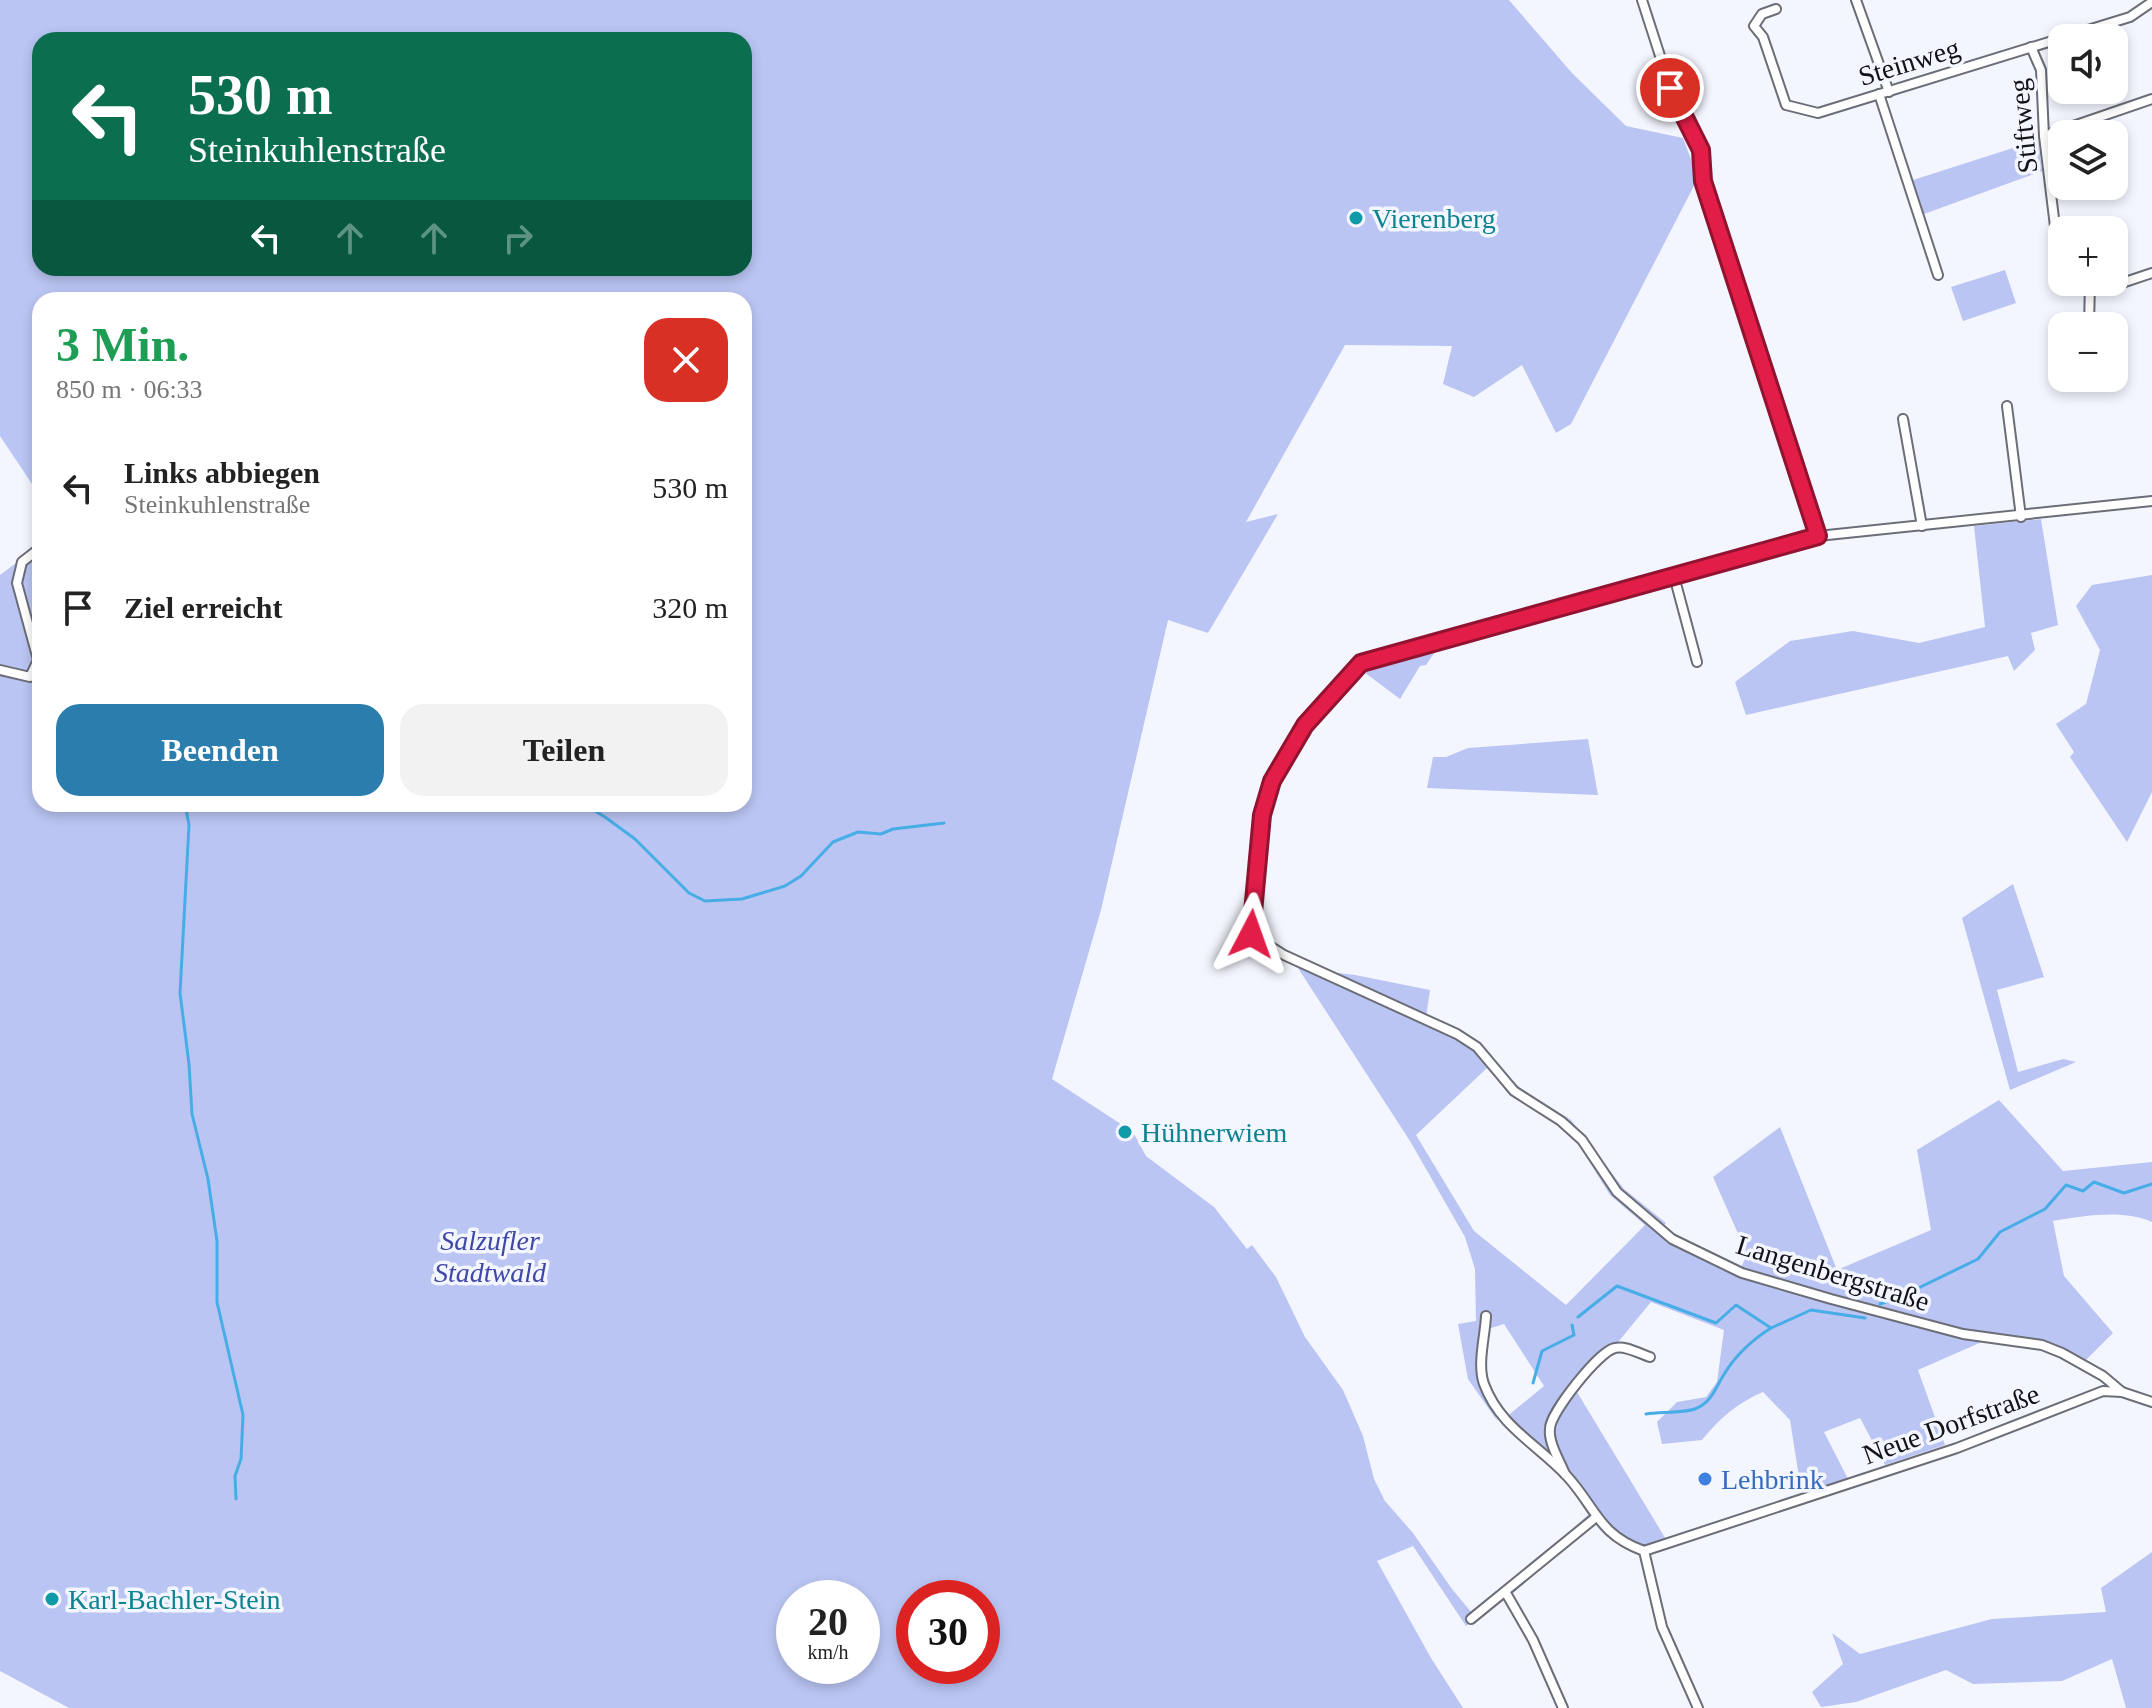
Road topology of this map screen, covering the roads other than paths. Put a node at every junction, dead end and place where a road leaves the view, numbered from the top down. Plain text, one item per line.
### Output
1 (1642, 0) edge
2 (1856, 0) edge
3 (2152, 2) edge
4 (1776, 9) dead end
5 (2031, 47) junction
6 (1884, 93) junction
7 (2152, 99) edge
8 (2044, 136) junction
9 (2054, 216) edge
10 (2152, 273) edge
11 (1938, 275) dead end
12 (2128, 281) edge
13 (2007, 406) dead end
14 (1903, 419) dead end
15 (2152, 501) edge
16 (2021, 517) junction
17 (1922, 526) junction
18 (1818, 536) junction
19 (32, 554) edge
20 (1674, 576) junction
21 (32, 638) edge
22 (1697, 662) dead end
23 (0, 670) edge
24 (32, 673) edge
25 (1486, 1316) dead end
26 (1650, 1357) dead end
27 (2122, 1392) junction
28 (2152, 1402) edge
29 (1566, 1475) junction
30 (1595, 1518) junction
31 (1644, 1551) junction
32 (1506, 1593) junction
33 (1471, 1619) dead end
34 (1563, 1708) edge
35 (1698, 1708) edge

1 - 18 street
2 - 6 street
3 - 5 street, Steinweg
4 - 6 street, Steinweg
5 - 6 street, Steinweg
5 - 8 street, Stiftweg
6 - 11 street
7 - 8 street
8 - 9 street, Stiftweg
10 - 12 street
13 - 16 street
14 - 17 street
15 - 16 street, Langenbergstraße
16 - 17 street, Langenbergstraße
17 - 18 street, Langenbergstraße
18 - 20 street, Langenbergstraße
19 - 21 street
20 - 22 street
20 - 27 street, Langenbergstraße
23 - 24 street
25 - 29 street
26 - 29 street
27 - 28 street, Neue Dorfstraße
27 - 31 street, Neue Dorfstraße
29 - 30 street
30 - 31 street
30 - 32 street
31 - 35 street
32 - 33 street
32 - 34 street

